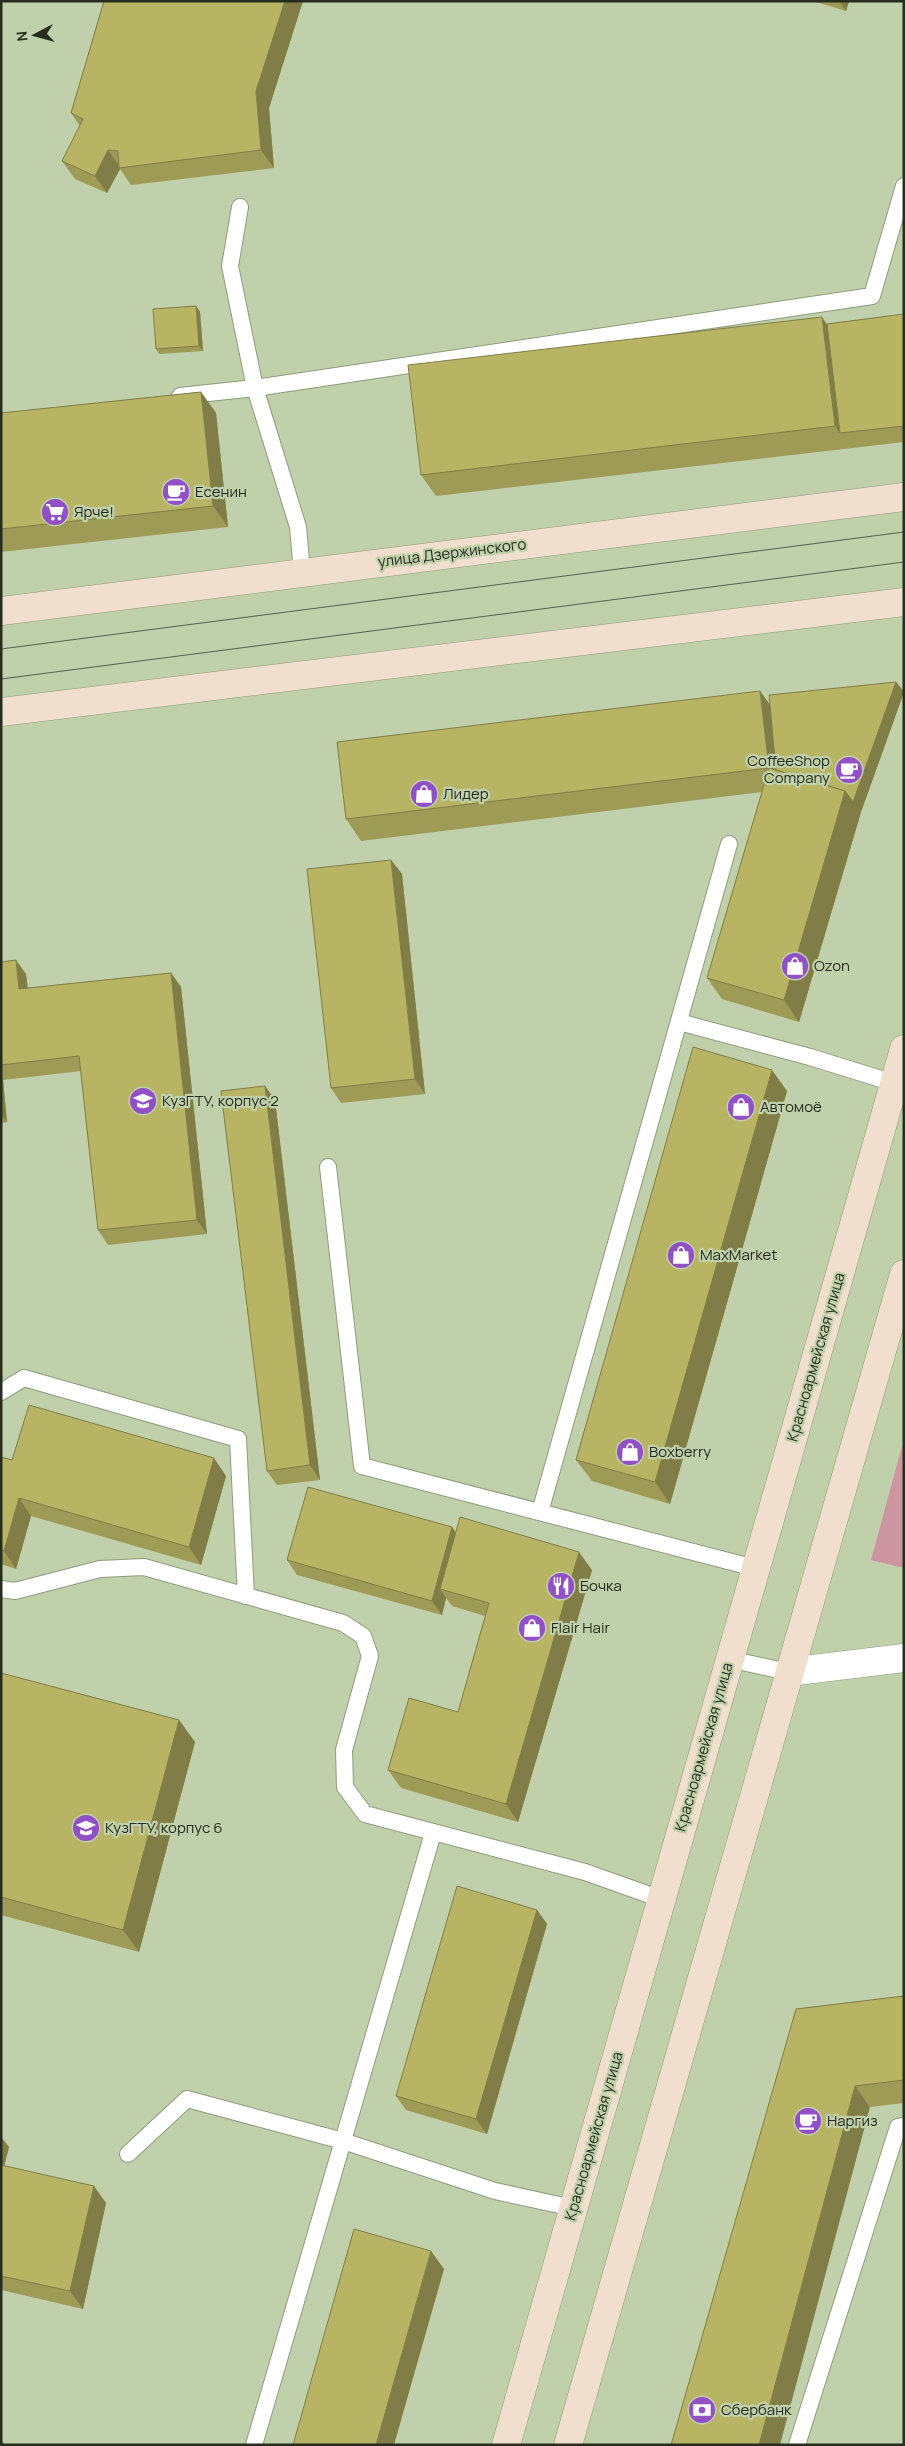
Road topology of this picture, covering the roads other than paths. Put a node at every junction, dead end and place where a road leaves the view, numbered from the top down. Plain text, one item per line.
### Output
1 (904, 186) edge
2 (240, 207) dead end
3 (255, 388) junction
4 (167, 397) edge
5 (904, 498) edge
6 (302, 572) junction
7 (904, 602) edge
8 (1, 611) edge
9 (1, 712) edge
10 (729, 844) dead end
11 (679, 1022) junction
12 (904, 1049) edge
13 (894, 1083) junction
14 (328, 1167) dead end
15 (904, 1274) edge
16 (1, 1392) edge
17 (540, 1512) junction
18 (755, 1568) junction
19 (1, 1589) edge
20 (246, 1596) junction
21 (904, 1658) edge
22 (729, 1659) junction
23 (788, 1672) junction
24 (433, 1833) junction
25 (661, 1899) junction
26 (904, 2126) edge
27 (343, 2141) junction
28 (128, 2154) dead end
29 (573, 2208) junction
30 (254, 2445) edge
31 (506, 2445) edge
32 (568, 2445) edge
33 (797, 2445) edge

1 - 3 lane
2 - 3 lane
3 - 4 lane
3 - 6 lane
5 - 6 main road, улица Дзержинского
6 - 8 main road, улица Дзержинского
7 - 9 main road
10 - 11 lane
11 - 13 lane
11 - 17 lane
12 - 13 main road, Красноармейская улица
13 - 18 main road, Красноармейская улица
14 - 17 lane
15 - 23 main road
16 - 20 lane
17 - 18 lane
18 - 22 main road, Красноармейская улица
19 - 20 lane
20 - 24 lane
21 - 23 street
22 - 23 lane
22 - 25 main road, Красноармейская улица
23 - 32 main road
24 - 25 lane
24 - 27 lane
25 - 29 main road, Красноармейская улица
26 - 33 lane
27 - 28 lane
27 - 29 lane
27 - 30 lane
29 - 31 main road, Красноармейская улица

